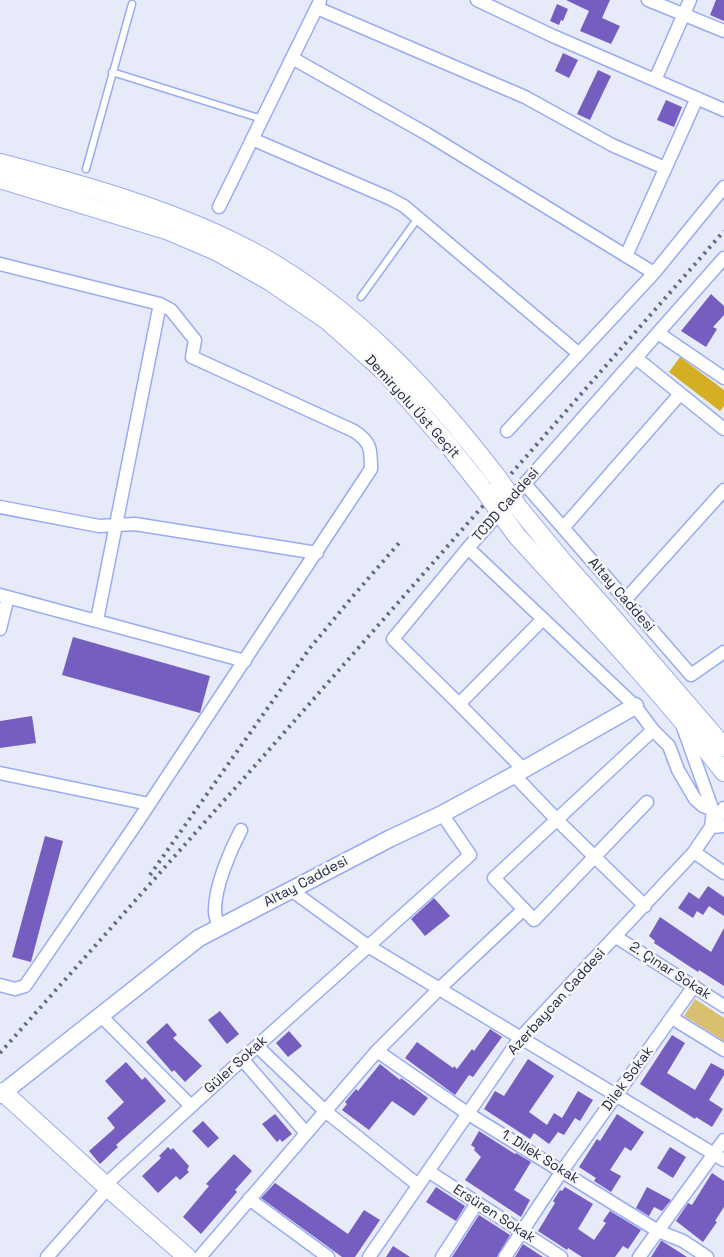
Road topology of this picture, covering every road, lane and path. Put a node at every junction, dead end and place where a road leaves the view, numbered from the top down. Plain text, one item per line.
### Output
1 (477, 0) edge
2 (648, 0) edge
3 (690, 0) edge
4 (494, 3) edge
5 (132, 4) dead end
6 (318, 4) edge
7 (684, 15) junction
8 (724, 31) edge
9 (292, 58) junction
10 (112, 72) junction
11 (654, 80) junction
12 (697, 98) junction
13 (724, 110) edge
14 (262, 119) junction
15 (252, 139) junction
16 (0, 163) edge
17 (665, 168) junction
18 (86, 169) dead end
19 (0, 179) edge
20 (724, 187) edge
21 (219, 208) dead end
22 (418, 218) junction
23 (626, 256) junction
24 (724, 258) edge
25 (0, 264) edge
26 (654, 273) junction
27 (361, 297) dead end
28 (160, 304) junction
29 (658, 333) junction
30 (578, 353) junction
31 (636, 358) junction
32 (724, 378) edge
33 (680, 394) junction
34 (724, 429) edge
35 (507, 430) dead end
36 (525, 484) junction
37 (724, 490) edge
38 (0, 507) edge
39 (117, 525) junction
40 (563, 528) junction
41 (468, 548) junction
42 (317, 553) junction
43 (4, 596) edge
44 (626, 600) junction
45 (544, 619) junction
46 (97, 620) junction
47 (0, 629) edge
48 (724, 652) edge
49 (245, 661) junction
50 (459, 704) junction
51 (635, 706) junction
52 (673, 709) junction
53 (653, 730) junction
54 (724, 747) edge
55 (0, 772) edge
56 (519, 772) junction
57 (724, 772) edge
58 (647, 802) dead end
59 (149, 804) junction
60 (718, 809) edge
61 (442, 814) junction
62 (557, 820) junction
63 (718, 826) edge
64 (241, 830) dead end
65 (694, 852) junction
66 (595, 857) junction
67 (724, 873) edge
68 (291, 890) junction
69 (645, 906) junction
70 (524, 910) junction
71 (219, 927) junction
72 (616, 937) junction
73 (368, 946) junction
74 (0, 985) edge
75 (694, 986) junction
76 (439, 989) junction
77 (724, 1006) edge
78 (101, 1016) junction
79 (672, 1018) junction
80 (520, 1038) junction
81 (257, 1046) junction
82 (724, 1050) edge
83 (377, 1051) junction
84 (242, 1059) junction
85 (2, 1094) edge
86 (617, 1095) junction
87 (191, 1106) junction
88 (325, 1110) junction
89 (467, 1113) junction
90 (306, 1133) junction
91 (724, 1140) edge
92 (719, 1157) edge
93 (428, 1171) junction
94 (562, 1171) junction
95 (418, 1185) junction
96 (106, 1187) junction
97 (249, 1199) junction
98 (477, 1203) junction
99 (658, 1231) junction
100 (522, 1232) junction
101 (53, 1255) edge
102 (187, 1257) edge
103 (200, 1257) edge
104 (328, 1257) edge
105 (369, 1257) edge
106 (442, 1257) edge
107 (505, 1257) edge
108 (561, 1257) edge
109 (639, 1257) edge
110 (707, 1257) edge

1 - 4 street
2 - 7 street
3 - 7 street
4 - 11 street
5 - 10 lane
6 - 9 street
6 - 17 street
7 - 8 street
7 - 11 street
9 - 14 street
9 - 23 street
10 - 14 lane
10 - 18 lane
11 - 12 street
12 - 13 street
12 - 17 street
14 - 15 street
15 - 21 street
15 - 22 street
16 - 54 main road, Demiryolu Üst Geçit, bridge
17 - 23 street
19 - 52 main road, Demiryolu Üst Geçit, bridge
20 - 26 street
22 - 27 lane
22 - 30 street
23 - 26 street
24 - 29 street, TCDD Caddesi
25 - 28 street
26 - 30 street
28 - 39 street
28 - 42 street
29 - 31 street, TCDD Caddesi
29 - 32 street
30 - 35 street
31 - 33 street
31 - 36 street, TCDD Caddesi
33 - 34 street
33 - 40 street
36 - 40 street, Altay Caddesi
36 - 41 street, TCDD Caddesi
37 - 44 street
38 - 39 street
39 - 42 street
39 - 46 street
40 - 44 street, Altay Caddesi
41 - 45 street, TCDD Caddesi
41 - 50 street
42 - 49 street
43 - 46 street
43 - 47 street
44 - 48 street, Altay Caddesi
45 - 50 street
45 - 51 street, TCDD Caddesi
46 - 49 street
49 - 59 street
50 - 56 street
51 - 53 street, TCDD Caddesi
51 - 56 street, Altay Caddesi
52 - 57 main road, Demiryolu Üst Geçit
52 - 60 street
53 - 60 street, TCDD Caddesi
53 - 62 street
55 - 59 street
56 - 61 street, Altay Caddesi
56 - 62 street
58 - 66 street
59 - 74 street
60 - 63 street
61 - 68 street, Altay Caddesi
61 - 73 street, Güler Sokak
62 - 66 street
62 - 70 street
63 - 65 street, Azerbaycan Caddesi
64 - 71 street
65 - 67 street
65 - 69 street, Azerbaycan Caddesi
66 - 69 street
66 - 70 street
68 - 71 street, Altay Caddesi
68 - 73 street
69 - 72 street, Azerbaycan Caddesi
70 - 76 street
71 - 78 street, Altay Caddesi
72 - 75 street, 2. Çınar Sokak
72 - 80 street, Azerbaycan Caddesi
73 - 76 street
73 - 81 street, Güler Sokak
75 - 77 street, 2. Çınar Sokak
75 - 79 street, Dilek Sokak
76 - 80 street
76 - 83 street
78 - 85 street, Altay Caddesi
78 - 87 street
79 - 82 street
79 - 86 street, Dilek Sokak
80 - 86 street
80 - 89 street, Azerbaycan Caddesi
81 - 84 street, Güler Sokak
81 - 88 street
83 - 88 street
83 - 89 street, 1. Dilek Sokak
84 - 87 street, Güler Sokak
84 - 90 street
85 - 96 main road
86 - 92 street
86 - 94 street, Dilek Sokak
87 - 96 street, Güler Sokak
88 - 90 street
88 - 95 street
89 - 93 street, Azerbaycan Caddesi
89 - 94 street, 1. Dilek Sokak
90 - 97 street
91 - 92 street
92 - 99 street
93 - 95 street, Azerbaycan Caddesi
93 - 98 street, Ersüren Sokak
94 - 99 street, 1. Dilek Sokak
94 - 100 street, Dilek Sokak
95 - 105 street, Azerbaycan Caddesi
96 - 101 street, Güler Sokak
96 - 102 main road
97 - 103 street
97 - 104 street
98 - 100 street, Ersüren Sokak
98 - 106 street
99 - 109 street
99 - 110 street, 1. Dilek Sokak
100 - 107 street, Dilek Sokak
100 - 108 street, Ersüren Sokak

